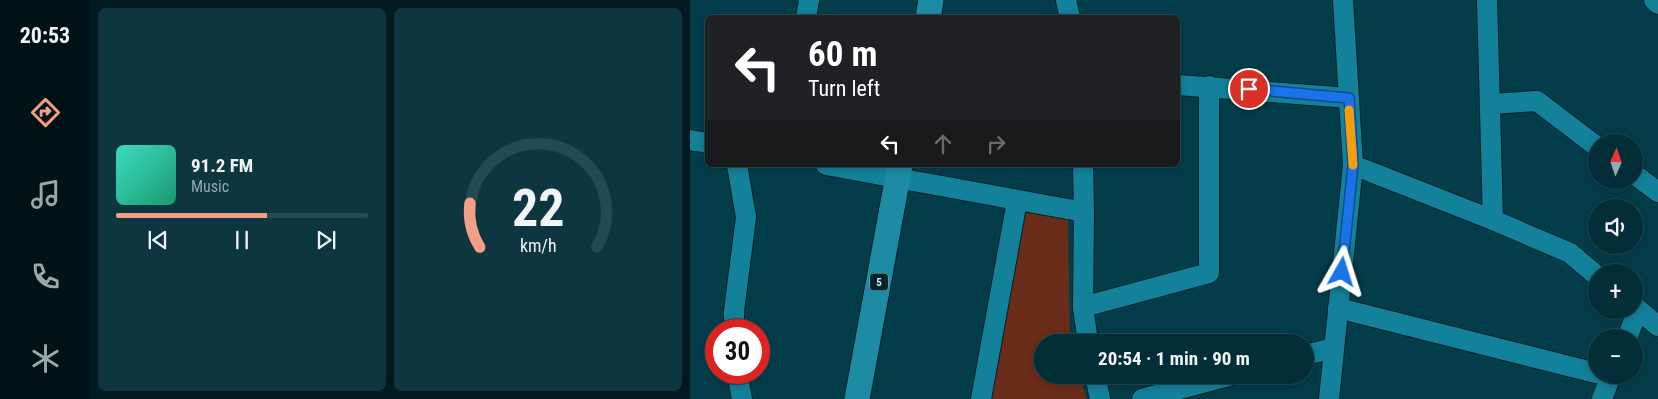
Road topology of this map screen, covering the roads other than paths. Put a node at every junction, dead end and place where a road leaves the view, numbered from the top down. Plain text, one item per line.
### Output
1 (809, 0) edge
2 (931, 0) edge
3 (1066, 0) edge
4 (1343, 0) edge
5 (1487, 0) edge
6 (1654, 0) edge
7 (1658, 4) edge
8 (806, 15) edge
9 (928, 15) edge
10 (1069, 15) edge
11 (1180, 85) edge
12 (1209, 86) junction
13 (1349, 98) junction
14 (1491, 104) junction
15 (690, 140) edge
16 (1588, 140) edge
17 (705, 142) edge
18 (1353, 165) junction
19 (738, 167) edge
20 (847, 167) edge
21 (1083, 167) edge
22 (899, 172) edge
23 (1643, 181) edge
24 (1658, 192) edge
25 (1017, 201) junction
26 (1084, 212) junction
27 (1493, 220) junction
28 (1588, 268) edge
29 (1083, 307) junction
30 (1338, 308) junction
31 (1643, 314) edge
32 (734, 319) edge
33 (1658, 326) edge
34 (1087, 334) edge
35 (1334, 348) junction
36 (1314, 353) edge
37 (1588, 370) edge
38 (739, 384) edge
39 (1097, 384) edge
40 (1198, 384) edge
41 (1604, 384) edge
42 (742, 399) edge
43 (857, 399) edge
44 (981, 399) edge
45 (1100, 399) edge
46 (1142, 399) edge
47 (1329, 399) edge
48 (1602, 399) edge

1 - 8 street
2 - 9 main road
3 - 10 street
4 - 13 street
5 - 14 street
6 - 7 street
11 - 12 street
12 - 13 street
12 - 29 street
13 - 18 street
14 - 16 street
14 - 27 street
15 - 17 street
18 - 27 street
18 - 30 street
19 - 32 street
20 - 22 street
21 - 26 street
22 - 25 street
22 - 43 main road, 5
23 - 24 street
25 - 26 street
25 - 44 street
26 - 29 street
27 - 28 street
29 - 34 street
30 - 35 street
30 - 37 street
31 - 33 street
35 - 36 street
35 - 47 street
38 - 42 street
39 - 45 street
40 - 46 street
41 - 48 street

